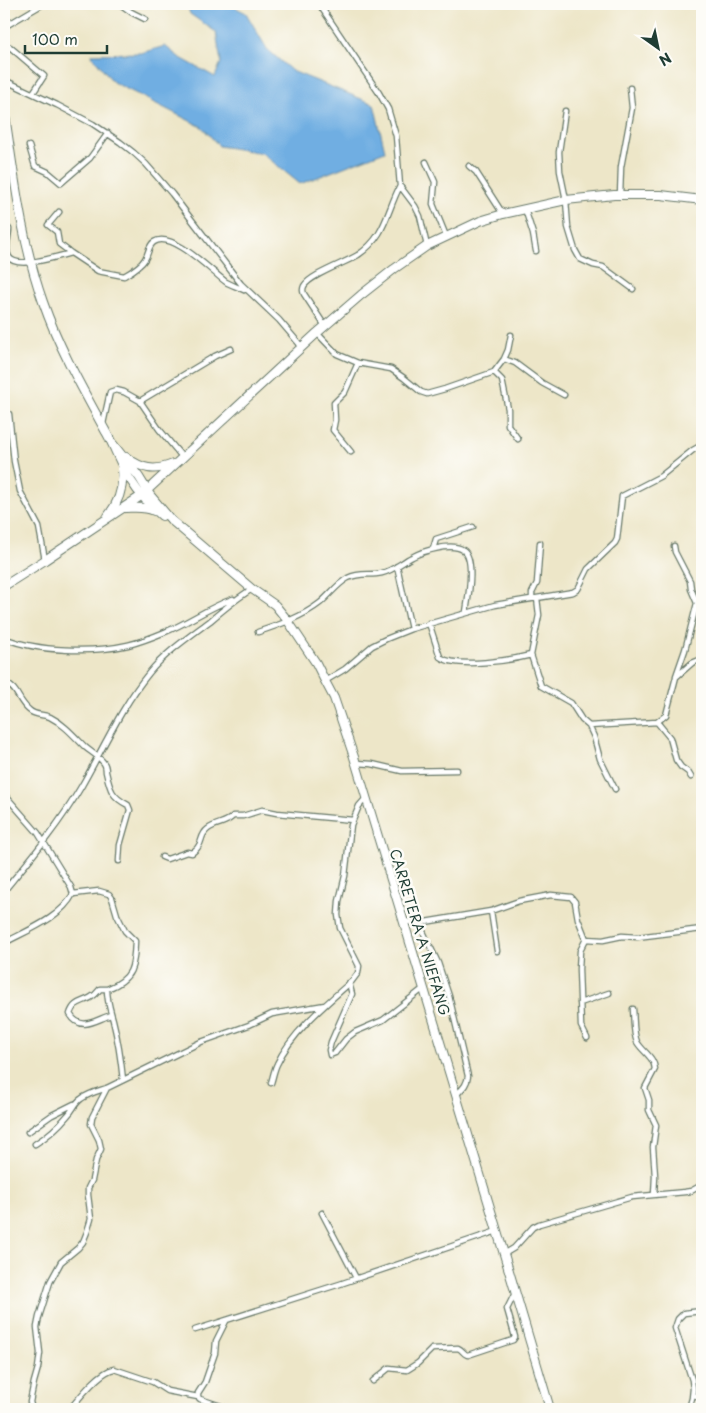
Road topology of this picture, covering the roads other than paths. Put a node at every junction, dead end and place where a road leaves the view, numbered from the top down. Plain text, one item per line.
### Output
1 (43, 4) edge
2 (120, 4) edge
3 (319, 4) edge
4 (145, 19) dead end
5 (4, 27) edge
6 (10, 47) dead end
7 (4, 80) edge
8 (630, 88) dead end
9 (33, 93) junction
10 (4, 108) edge
11 (565, 111) dead end
12 (108, 133) junction
13 (29, 146) dead end
14 (426, 162) dead end
15 (469, 166) dead end
16 (400, 186) junction
17 (620, 195) junction
18 (702, 198) edge
19 (566, 200) junction
20 (525, 208) junction
21 (59, 212) dead end
22 (502, 214) junction
23 (4, 225) edge
24 (446, 236) junction
25 (427, 246) junction
26 (536, 251) dead end
27 (71, 253) junction
28 (31, 262) junction
29 (633, 289) dead end
30 (248, 291) junction
31 (325, 326) junction
32 (317, 333) junction
33 (511, 335) dead end
34 (302, 347) junction
35 (231, 349) dead end
36 (504, 359) junction
37 (358, 363) junction
38 (494, 372) junction
39 (564, 395) dead end
40 (140, 401) junction
41 (9, 414) dead end
42 (102, 425) junction
43 (518, 439) dead end
44 (113, 444) junction
45 (702, 445) edge
46 (119, 451) junction
47 (351, 452) dead end
48 (181, 460) junction
49 (121, 464) junction
50 (157, 482) junction
51 (144, 493) junction
52 (155, 502) junction
53 (123, 508) junction
54 (162, 516) junction
55 (171, 520) junction
56 (102, 522) junction
57 (473, 527) dead end
58 (540, 544) dead end
59 (674, 546) dead end
60 (433, 549) junction
61 (45, 560) junction
62 (397, 566) junction
63 (4, 586) edge
64 (252, 589) junction
65 (237, 598) junction
66 (534, 598) junction
67 (696, 605) junction
68 (702, 607) edge
69 (466, 612) junction
70 (288, 621) junction
71 (429, 623) junction
72 (412, 629) junction
73 (258, 632) dead end
74 (4, 638) edge
75 (531, 655) junction
76 (702, 659) edge
77 (676, 677) junction
78 (4, 682) edge
79 (326, 682) junction
80 (657, 722) junction
81 (589, 726) junction
82 (98, 756) junction
83 (356, 763) junction
84 (457, 770) dead end
85 (691, 777) dead end
86 (615, 788) dead end
87 (4, 794) edge
88 (366, 798) junction
89 (353, 820) junction
90 (45, 842) junction
91 (162, 857) dead end
92 (119, 861) dead end
93 (4, 891) edge
94 (73, 894) junction
95 (491, 911) junction
96 (403, 921) junction
97 (419, 923) junction
98 (702, 928) edge
99 (586, 939) junction
100 (4, 943) edge
101 (497, 951) dead end
102 (349, 983) junction
103 (424, 988) junction
104 (107, 989) junction
105 (609, 993) dead end
106 (580, 1003) junction
107 (325, 1005) junction
108 (633, 1009) dead end
109 (111, 1015) junction
110 (587, 1038) dead end
111 (123, 1080) junction
112 (271, 1083) dead end
113 (107, 1088) junction
114 (456, 1094) junction
115 (76, 1103) junction
116 (28, 1132) dead end
117 (35, 1144) dead end
118 (702, 1185) edge
119 (654, 1194) junction
120 (322, 1213) dead end
121 (498, 1231) junction
122 (504, 1254) junction
123 (356, 1278) junction
124 (516, 1292) junction
125 (702, 1311) edge
126 (226, 1321) junction
127 (195, 1330) dead end
128 (373, 1381) dead end
129 (693, 1395) junction
130 (198, 1397) junction
131 (702, 1397) edge
132 (32, 1409) edge
133 (70, 1409) edge
134 (230, 1409) edge
135 (550, 1409) edge
136 (689, 1409) edge

1 - 5 street
2 - 4 street
3 - 16 street
6 - 9 street
7 - 9 street
8 - 17 street
9 - 12 street
10 - 28 main road
11 - 19 street
12 - 13 street
12 - 30 street
14 - 24 street
15 - 22 street
16 - 25 street
16 - 31 street
17 - 18 main road
17 - 19 main road
19 - 20 main road
19 - 29 street
20 - 22 main road
20 - 26 street
21 - 27 street
22 - 24 main road
23 - 28 street
24 - 25 main road
25 - 31 main road
27 - 28 street
27 - 30 street
28 - 42 main road
30 - 34 street
31 - 32 main road
32 - 34 main road
32 - 37 street
33 - 36 street
34 - 48 main road
35 - 40 street
36 - 38 street
36 - 39 street
37 - 38 street
37 - 47 street
38 - 43 street
40 - 42 street
40 - 48 street
41 - 61 street
42 - 44 main road
44 - 46 main road
44 - 49 main road
45 - 66 street
46 - 48 main road
46 - 51 main road
48 - 50 main road
49 - 51 main road
49 - 56 main road
50 - 51 main road
50 - 52 main road
51 - 52 main road
51 - 53 main road
51 - 54 main road
52 - 55 main road
53 - 54 main road
53 - 56 main road
54 - 55 main road
55 - 64 main road, CARRETERA A NIEFANG
56 - 61 main road
57 - 60 street
58 - 66 street
59 - 67 street
60 - 62 street
60 - 69 street
61 - 63 main road
62 - 70 street
62 - 72 street
64 - 65 street
64 - 70 main road, CARRETERA A NIEFANG
65 - 74 street
65 - 82 street
66 - 69 street
66 - 75 street
67 - 68 street
67 - 77 street
69 - 71 street
70 - 73 street
70 - 79 main road, CARRETERA A NIEFANG
71 - 72 street
71 - 75 street
72 - 79 street
75 - 81 street
76 - 77 street
77 - 80 street
78 - 82 street
79 - 83 main road, CARRETERA A NIEFANG
80 - 81 street
80 - 85 street
81 - 86 street
82 - 90 street
82 - 92 street
83 - 84 street
83 - 88 main road, CARRETERA A NIEFANG
87 - 90 street
88 - 89 street
88 - 96 main road, CARRETERA A NIEFANG
89 - 91 street
89 - 102 street
90 - 93 street
90 - 94 street
94 - 100 street
94 - 104 street
95 - 97 street
95 - 99 street
95 - 101 street
96 - 97 street
96 - 103 main road, CARRETERA A NIEFANG
97 - 114 street
98 - 99 street
99 - 106 street
102 - 103 street
102 - 107 street
103 - 114 main road, CARRETERA A NIEFANG
104 - 109 street
104 - 109 street
105 - 106 street
106 - 110 street
107 - 111 street
107 - 112 street
108 - 119 street
109 - 111 street
111 - 113 street
113 - 115 street
113 - 132 street
114 - 121 main road, CARRETERA A NIEFANG
115 - 116 street
115 - 117 street
118 - 119 street
119 - 122 street
120 - 123 street
121 - 122 main road, CARRETERA A NIEFANG
121 - 123 street
122 - 124 main road, CARRETERA A NIEFANG
123 - 126 street
124 - 128 street
124 - 135 main road, CARRETERA A NIEFANG
125 - 129 street
126 - 127 street
126 - 130 street
129 - 131 street
129 - 136 street
130 - 133 street
130 - 134 street

